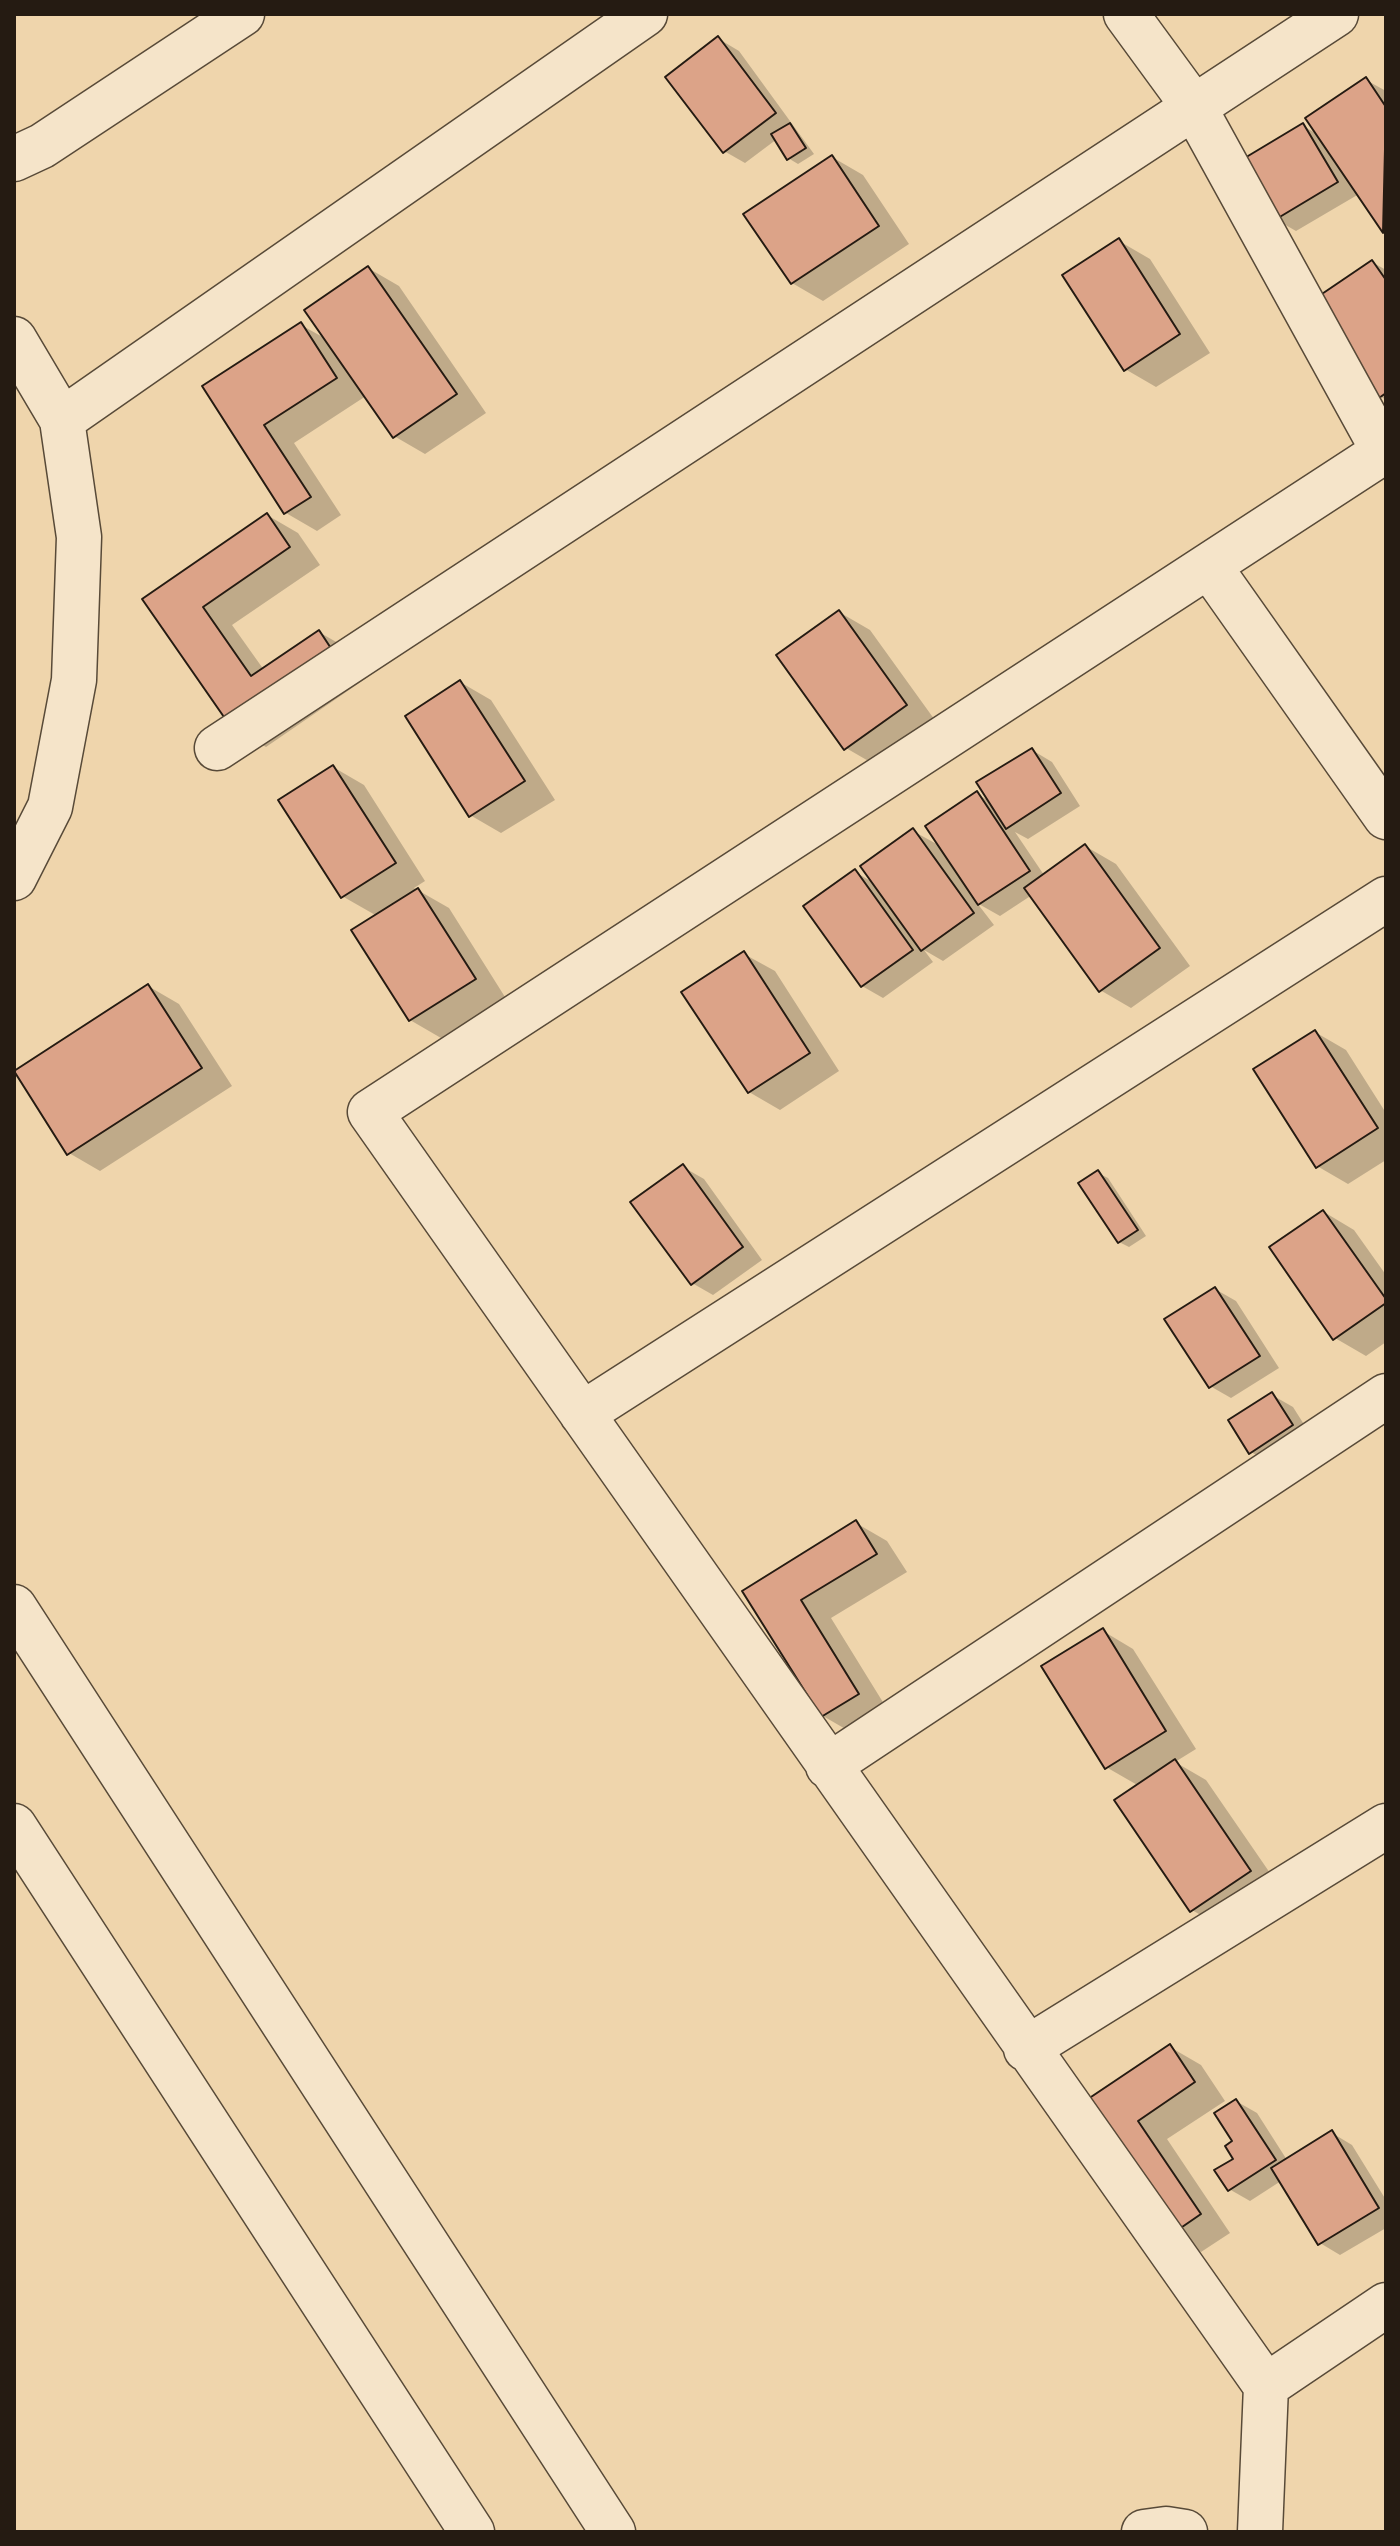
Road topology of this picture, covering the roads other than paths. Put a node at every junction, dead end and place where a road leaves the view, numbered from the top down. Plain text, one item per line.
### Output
1 (242, 14) edge
2 (645, 14) edge
3 (1126, 14) edge
4 (1336, 14) edge
5 (1194, 107) junction
6 (14, 159) edge
7 (14, 339) edge
8 (62, 420) junction
9 (1385, 451) edge
10 (1209, 566) junction
11 (217, 748) dead end
12 (1386, 817) edge
13 (14, 878) edge
14 (1386, 899) edge
15 (1386, 1396) edge
16 (582, 1414) junction
17 (14, 1607) edge
18 (828, 1766) junction
19 (14, 1826) edge
20 (1386, 1826) edge
21 (1026, 2049) junction
22 (1386, 2305) edge
23 (1266, 2386) junction
24 (472, 2532) edge
25 (613, 2532) edge
26 (1144, 2532) edge
27 (1185, 2532) edge
28 (1260, 2532) edge

1 - 6 street
2 - 8 street
3 - 5 street
4 - 5 street
5 - 9 street
5 - 11 street
7 - 8 street
8 - 13 street
9 - 10 street
10 - 12 street
10 - 16 street
14 - 16 street
15 - 18 street
16 - 18 street
17 - 25 street
18 - 21 street
19 - 24 street
20 - 21 street
21 - 23 street
22 - 23 street
23 - 28 street
26 - 27 street

